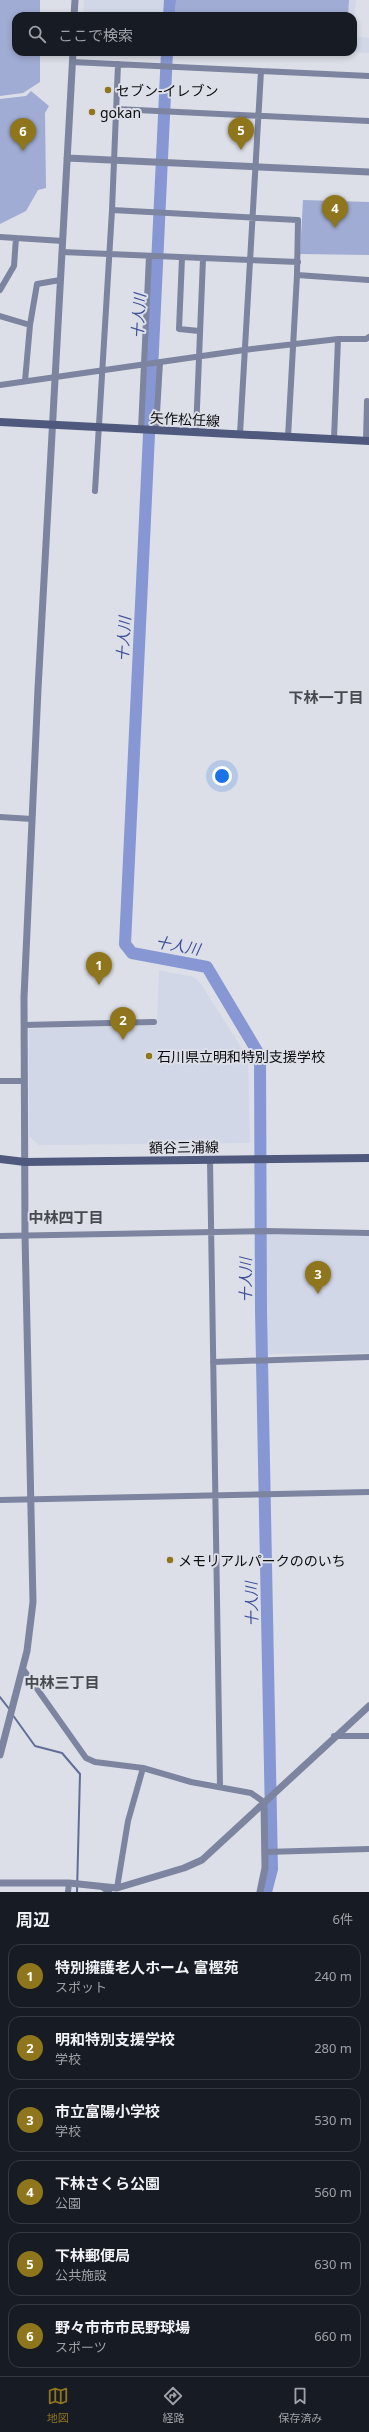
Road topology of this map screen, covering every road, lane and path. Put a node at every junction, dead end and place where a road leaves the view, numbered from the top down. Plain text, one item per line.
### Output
1 (75, 0) edge
2 (74, 12) edge
3 (72, 56) edge
4 (72, 62) junction
5 (118, 64) junction
6 (261, 71) junction
7 (369, 76) edge
8 (116, 109) junction
9 (258, 116) junction
10 (369, 121) edge
11 (67, 158) junction
12 (115, 160) junction
13 (256, 166) junction
14 (369, 172) edge
15 (112, 210) junction
16 (254, 217) junction
17 (0, 237) edge
18 (16, 238) junction
19 (63, 241) junction
20 (62, 252) junction
21 (109, 254) junction
22 (154, 256) junction
23 (182, 258) junction
24 (203, 259) junction
25 (251, 261) junction
26 (298, 262) junction
27 (297, 275) junction
28 (60, 280) junction
29 (369, 280) edge
30 (0, 290) edge
31 (0, 316) edge
32 (30, 325) junction
33 (200, 331) junction
34 (369, 337) edge
35 (338, 339) junction
36 (292, 345) junction
37 (244, 350) junction
38 (198, 357) junction
39 (158, 363) junction
40 (146, 364) junction
41 (103, 371) junction
42 (54, 377) junction
43 (25, 381) junction
44 (0, 385) edge
45 (367, 401) dead end
46 (0, 422) edge
47 (53, 424) junction
48 (100, 428) junction
49 (148, 430) junction
50 (196, 432) junction
51 (240, 434) junction
52 (288, 437) junction
53 (334, 439) junction
54 (367, 441) edge
55 (95, 491) dead end
56 (0, 817) edge
57 (32, 819) junction
58 (154, 1022) dead end
59 (24, 1025) junction
60 (0, 1081) edge
61 (23, 1081) junction
62 (369, 1158) edge
63 (0, 1159) edge
64 (210, 1160) junction
65 (25, 1162) junction
66 (210, 1232) junction
67 (369, 1233) edge
68 (25, 1235) junction
69 (0, 1236) edge
70 (369, 1357) edge
71 (213, 1362) junction
72 (369, 1492) edge
73 (215, 1496) junction
74 (30, 1498) junction
75 (0, 1500) edge
76 (23, 1669) junction
77 (369, 1706) edge
78 (334, 1736) junction
79 (369, 1736) edge
80 (0, 1755) edge
81 (143, 1768) junction
82 (220, 1787) junction
83 (266, 1801) junction
84 (369, 1849) edge
85 (270, 1851) junction
86 (0, 1882) edge
87 (74, 1884) junction
88 (102, 1887) junction
89 (117, 1888) junction
90 (68, 1892) edge
91 (109, 1892) edge
92 (260, 1892) edge

1 - 2 street
3 - 4 street
4 - 5 street
4 - 11 street
5 - 6 street
5 - 8 street
6 - 7 street
6 - 9 street
8 - 9 street
8 - 12 street
9 - 10 street
9 - 13 street
11 - 12 street
11 - 19 street
12 - 13 street
12 - 15 street
13 - 14 street
13 - 16 street
15 - 16 street
15 - 21 street
16 - 25 street
16 - 26 street
17 - 18 street
18 - 19 street
18 - 30 street
19 - 20 street
20 - 21 street
20 - 28 street
21 - 22 street
21 - 41 street
22 - 23 street
22 - 40 street
23 - 24 street
23 - 33 street
24 - 25 street
24 - 33 street
25 - 26 street
25 - 37 street
26 - 27 street
27 - 29 street
27 - 36 street
28 - 32 street
28 - 42 street
31 - 32 street
32 - 43 street
33 - 38 street
34 - 35 street
35 - 36 street
35 - 53 street
36 - 37 street
36 - 52 street
37 - 38 street
37 - 51 street
38 - 39 street
38 - 50 street
39 - 40 street
39 - 49 street
40 - 41 street
40 - 49 street
41 - 42 street
41 - 48 street
42 - 43 street
42 - 47 street
43 - 44 street
45 - 54 street
46 - 47 main road, 矢作松任線
47 - 48 main road, 矢作松任線
47 - 57 street
48 - 49 main road, 矢作松任線
48 - 55 street
49 - 50 main road, 矢作松任線
50 - 51 main road, 矢作松任線
51 - 52 main road, 矢作松任線
52 - 53 main road, 矢作松任線
53 - 54 main road, 矢作松任線
56 - 57 street
57 - 59 street
58 - 59 street
59 - 61 street
60 - 61 street
61 - 65 street
62 - 64 main road, 額谷三浦線
63 - 65 main road, 額谷三浦線
64 - 65 main road, 額谷三浦線
64 - 66 street
65 - 68 street
66 - 67 street
66 - 68 street
66 - 71 street
68 - 69 street
68 - 74 street
70 - 71 street
71 - 73 street
72 - 73 street
73 - 74 street
73 - 82 street
74 - 75 street
74 - 76 street
76 - 80 street
76 - 81 street
77 - 78 street
78 - 79 street
78 - 83 street
81 - 82 street
81 - 89 street
82 - 83 street
83 - 85 street
83 - 89 street
84 - 85 street
85 - 92 street
86 - 87 street
87 - 88 street
87 - 90 street
88 - 89 street
88 - 91 street

